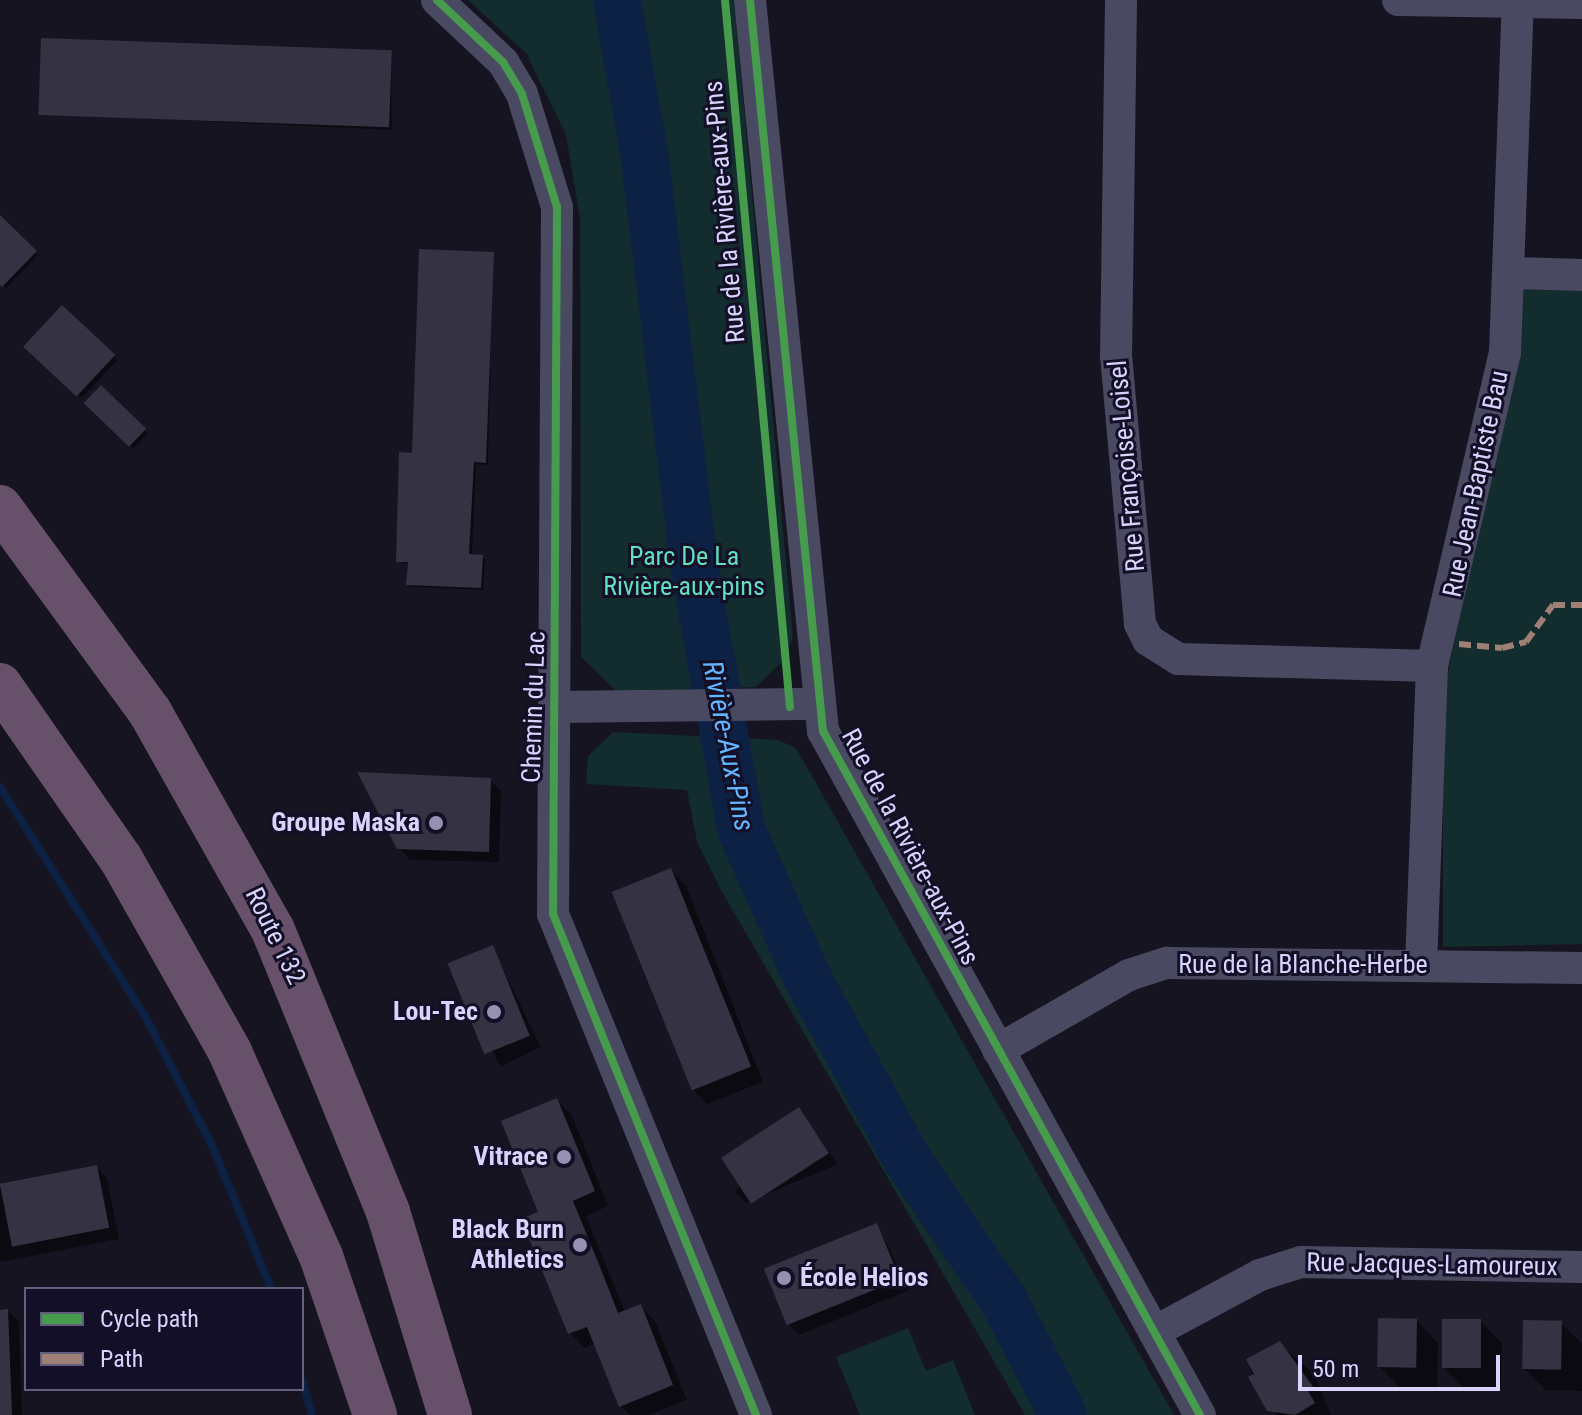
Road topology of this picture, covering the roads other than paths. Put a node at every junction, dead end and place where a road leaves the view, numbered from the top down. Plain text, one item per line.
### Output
1 (437, 0) edge
2 (750, 0) edge
3 (1121, 0) edge
4 (1398, 0) edge
5 (1518, 1) edge
6 (1582, 3) edge
7 (1512, 273) junction
8 (1582, 275) edge
9 (0, 507) edge
10 (1432, 666) junction
11 (0, 685) edge
12 (819, 704) junction
13 (555, 707) junction
14 (1421, 966) junction
15 (1582, 968) edge
16 (998, 1050) junction
17 (1582, 1267) edge
18 (1154, 1332) junction
19 (375, 1415) edge
20 (450, 1415) edge
21 (756, 1415) edge
22 (1200, 1415) edge

1 - 13 street, Chemin du Lac
2 - 12 street, Rue de la Rivière-aux-Pins
3 - 10 street, Rue Françoise-Loisel
4 - 5 street
5 - 6 street
5 - 7 street, Rue Jean-Baptiste Bau
7 - 8 street
7 - 10 street, Rue Jean-Baptiste Bau
9 - 20 highway, Route 132
10 - 14 street, Rue Jean-Baptiste Bau
11 - 19 highway
12 - 13 street
12 - 16 street, Rue de la Rivière-aux-Pins
13 - 21 street, Chemin du Lac
14 - 15 street, Rue de la Blanche-Herbe
14 - 16 street, Rue de la Blanche-Herbe
16 - 18 street, Rue de la Rivière-aux-Pins
17 - 18 street, Rue Jacques-Lamoureux
18 - 22 street, Rue de la Rivière-aux-Pins

